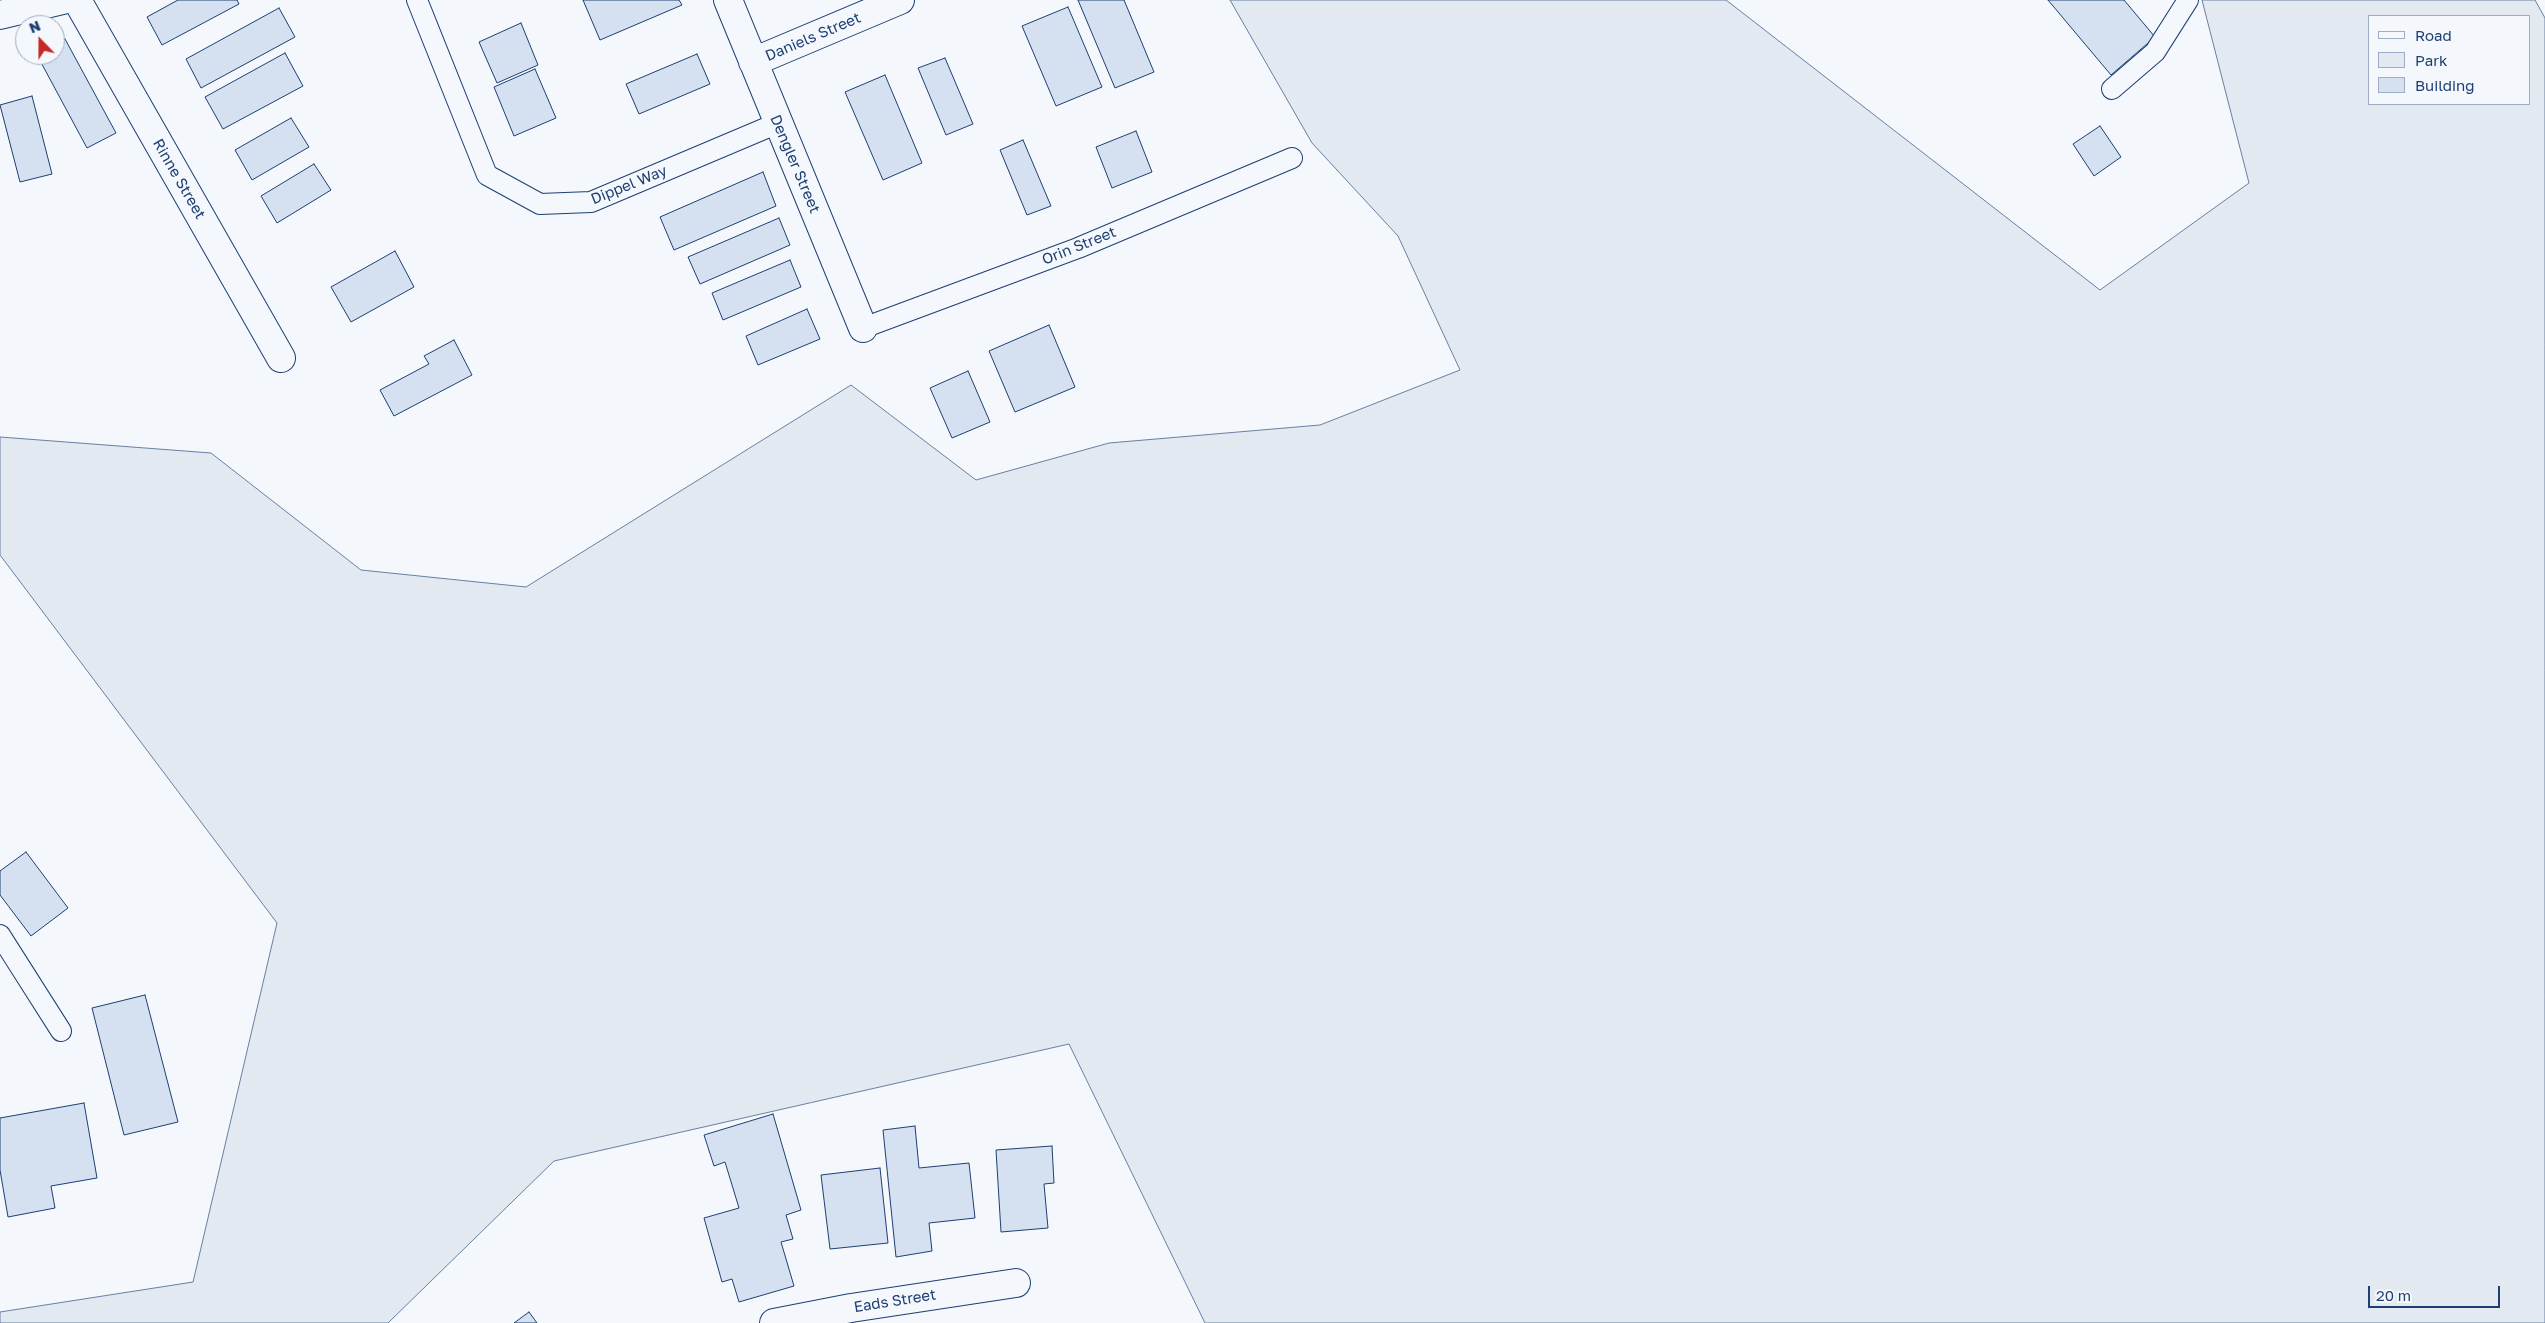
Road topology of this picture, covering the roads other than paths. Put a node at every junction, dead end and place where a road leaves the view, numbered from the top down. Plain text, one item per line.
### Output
1 (63, 0) edge
2 (77, 0) edge
3 (417, 0) edge
4 (728, 0) edge
5 (900, 0) edge
6 (2188, 0) edge
7 (0, 15) edge
8 (753, 62) junction
9 (2112, 89) dead end
10 (778, 123) junction
11 (1292, 158) dead end
12 (863, 328) joint
13 (281, 358) dead end
14 (0, 935) edge
15 (61, 1031) dead end
16 (1016, 1283) dead end
17 (774, 1323) edge

1 - 7 street
2 - 13 street, Rinne Street
3 - 10 lane, Dippel Way
4 - 8 street, Dengler Street
5 - 8 street, Daniels Street
6 - 9 lane
8 - 10 street, Dengler Street
10 - 12 street, Dengler Street
11 - 12 lane, Orin Street
14 - 15 lane
16 - 17 street, Eads Street

